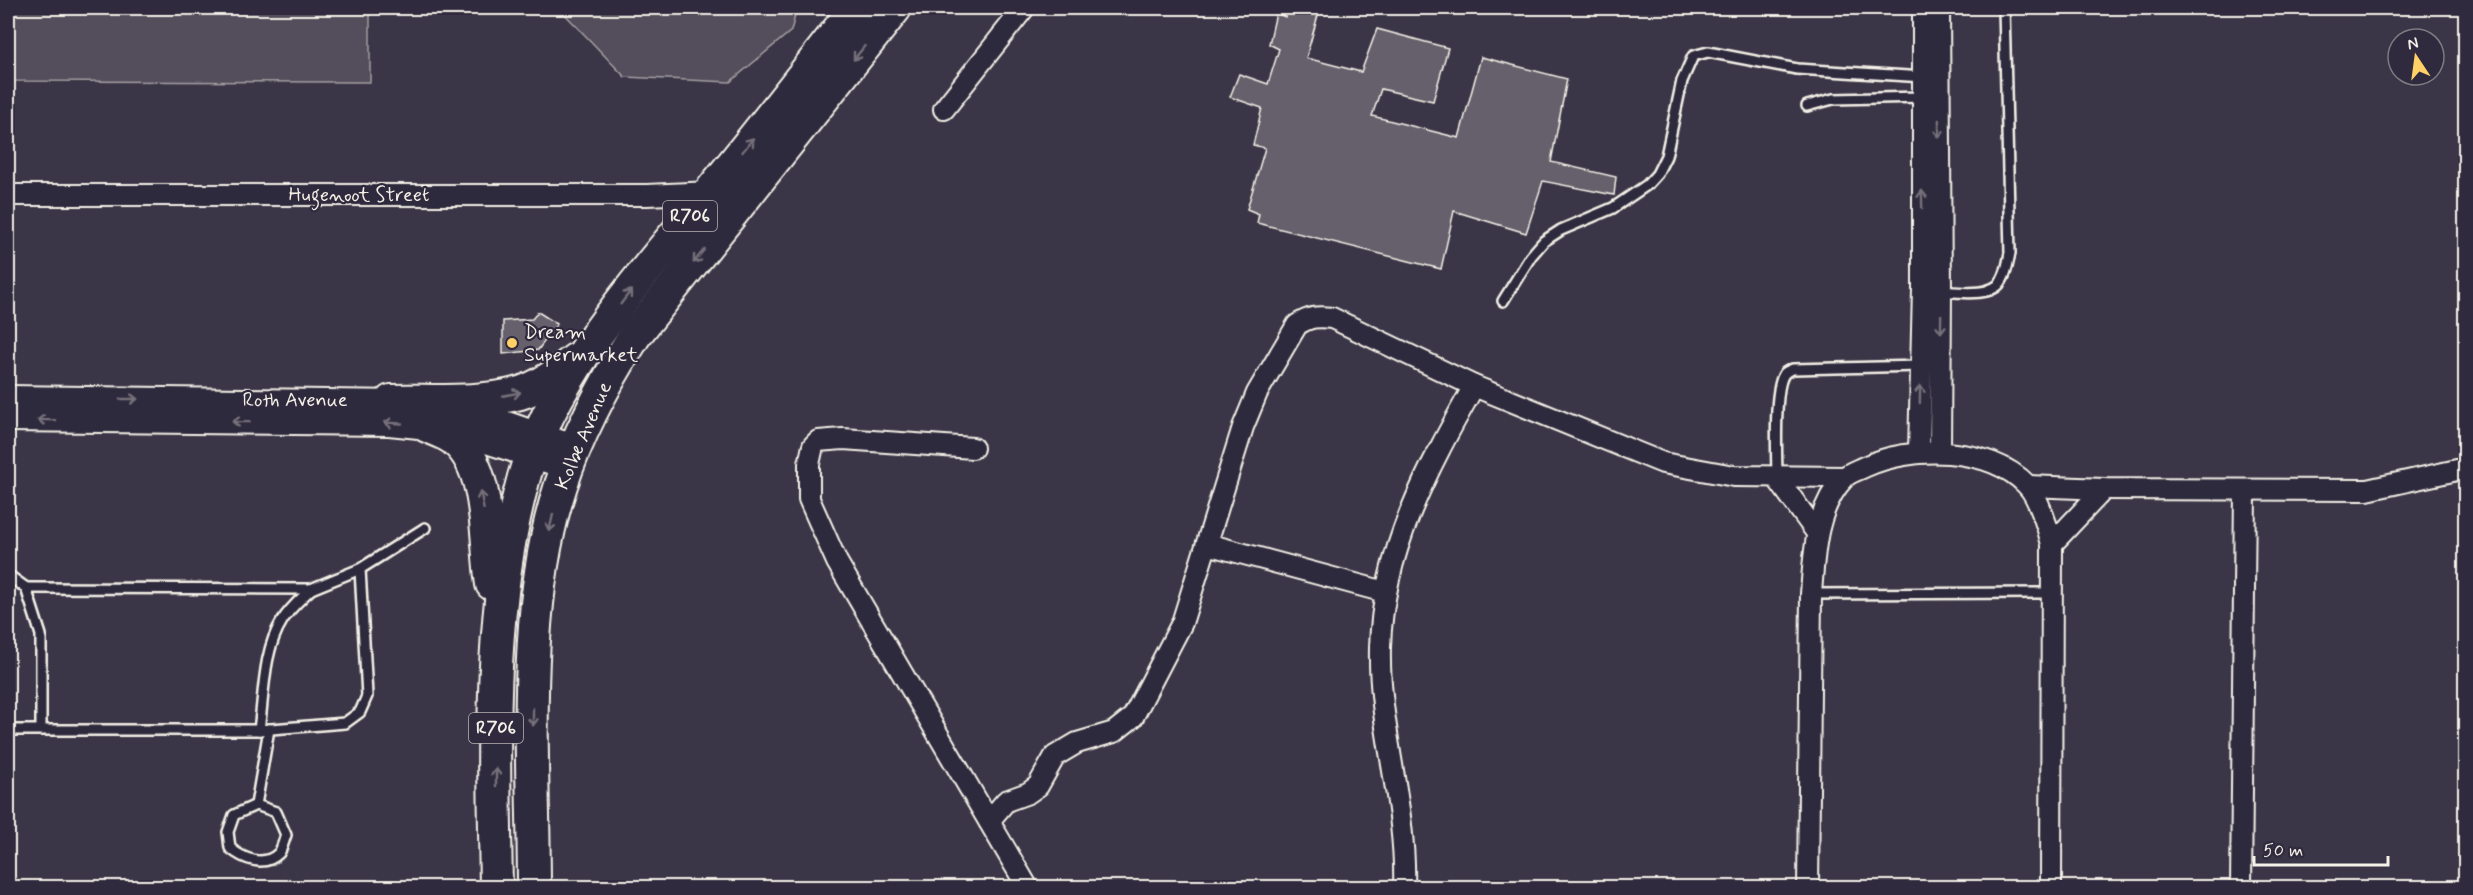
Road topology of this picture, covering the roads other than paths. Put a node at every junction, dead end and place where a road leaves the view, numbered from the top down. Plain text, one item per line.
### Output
1 (856, 8) edge
2 (895, 8) edge
3 (1024, 8) edge
4 (1923, 8) edge
5 (1939, 8) edge
6 (2004, 8) edge
7 (1930, 76) junction
8 (1930, 98) junction
9 (1808, 106) dead end
10 (944, 110) dead end
11 (711, 192) junction
12 (8, 195) edge
13 (1932, 290) junction
14 (1503, 301) dead end
15 (587, 350) junction
16 (1930, 366) junction
17 (1474, 386) junction
18 (8, 398) edge
19 (391, 401) junction
20 (8, 419) edge
21 (427, 426) junction
22 (535, 444) junction
23 (973, 448) dead end
24 (1919, 452) junction
25 (1940, 452) junction
26 (572, 457) junction
27 (2466, 468) edge
28 (1844, 477) junction
29 (1777, 478) junction
30 (2028, 486) junction
31 (2104, 489) junction
32 (2245, 490) junction
33 (425, 528) dead end
34 (1817, 533) junction
35 (1207, 544) junction
36 (2052, 544) junction
37 (360, 569) junction
38 (8, 575) edge
39 (26, 588) junction
40 (311, 589) junction
41 (1385, 592) junction
42 (2053, 593) junction
43 (1811, 594) junction
44 (498, 620) junction
45 (41, 729) junction
46 (269, 729) junction
47 (8, 730) edge
48 (259, 730) junction
49 (256, 805) junction
50 (989, 821) junction
51 (496, 888) edge
52 (534, 888) edge
53 (1028, 888) edge
54 (1404, 888) edge
55 (1808, 888) edge
56 (2051, 888) edge
57 (2241, 888) edge

11 -> 1 main road, Kolbe Avenue / R706
2 -> 26 main road, Kolbe Avenue / R706
3 - 10 street
4 - 7 street
5 - 7 street
6 - 13 lane
7 - 8 street
7 - 14 lane
8 - 9 lane
8 - 13 street
11 - 12 street, Hugenoot Street
15 -> 11 main road, Kolbe Avenue / R706
13 - 16 street
19 -> 15 main road
15 - 22 main road, Kolbe Avenue / R706
24 -> 16 street
16 - 25 street
16 - 29 lane
17 - 29 street
17 - 35 street
17 - 41 street
18 -> 19 street, Roth Avenue
19 - 22 street, Roth Avenue
21 -> 20 street, Roth Avenue
21 - 22 street, Roth Avenue
44 -> 21 main road
22 - 26 street, Roth Avenue
22 - 44 main road, Kolbe Avenue / R706
23 - 50 street
24 - 25 street
24 - 28 street
25 - 30 street
26 -> 52 main road, Kolbe Avenue / R706
27 - 32 street
28 - 29 street
28 - 34 street
29 - 34 street
30 - 31 street
30 - 36 street
31 - 32 street
31 - 36 street
32 - 57 street
33 - 37 lane
34 - 43 street
35 - 41 street
35 - 50 street
36 - 42 street
37 - 40 lane
37 - 46 lane
38 - 39 lane
39 - 40 lane
39 - 45 lane
40 - 48 lane
41 - 54 street
42 - 43 lane
42 - 56 street
43 - 55 street
51 -> 44 main road, Kolbe Avenue / R706
45 - 47 lane
45 - 48 lane
46 - 48 lane
46 - 49 lane
49 - 49 lane
50 - 53 street

